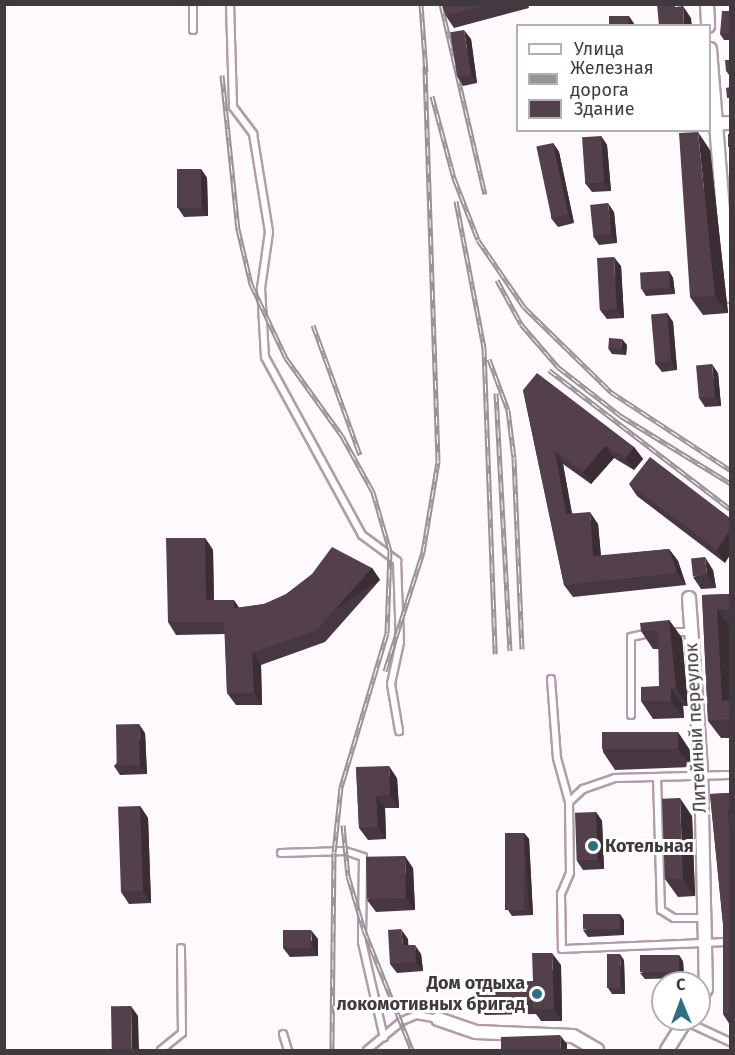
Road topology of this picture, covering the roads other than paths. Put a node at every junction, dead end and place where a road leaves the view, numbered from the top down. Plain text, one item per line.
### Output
1 (193, 4) edge
2 (231, 4) edge
3 (707, 4) edge
4 (708, 24) edge
5 (193, 30) dead end
6 (711, 68) edge
7 (714, 123) junction
8 (730, 123) edge
9 (730, 296) edge
10 (689, 598) dead end
11 (691, 632) junction
12 (551, 679) dead end
13 (631, 715) dead end
14 (399, 731) dead end
15 (730, 775) edge
16 (701, 776) junction
17 (657, 777) junction
18 (569, 802) junction
19 (281, 853) dead end
20 (704, 918) junction
21 (730, 942) edge
22 (704, 943) junction
23 (181, 948) dead end
24 (705, 971) edge
25 (438, 1019) joint
26 (679, 1031) edge
27 (708, 1031) edge
28 (283, 1034) dead end
29 (384, 1038) junction
30 (730, 1042) edge
31 (161, 1050) edge
32 (288, 1050) edge
33 (367, 1050) edge
34 (597, 1050) edge
35 (667, 1050) edge

1 - 5 lane
2 - 14 lane
3 - 4 street
6 - 7 street
7 - 8 street
7 - 9 street
10 - 11 street, Литейный переулок
11 - 13 lane
11 - 16 street, Литейный переулок
12 - 18 lane
15 - 16 lane
16 - 17 lane
16 - 20 street, Литейный переулок
17 - 18 lane
17 - 20 lane
18 - 22 lane
19 - 29 lane
20 - 22 street, Литейный переулок
21 - 22 lane
22 - 24 street, Литейный переулок
23 - 31 lane
25 - 29 lane
25 - 34 street
26 - 35 street
27 - 30 lane
28 - 32 lane
29 - 33 lane

